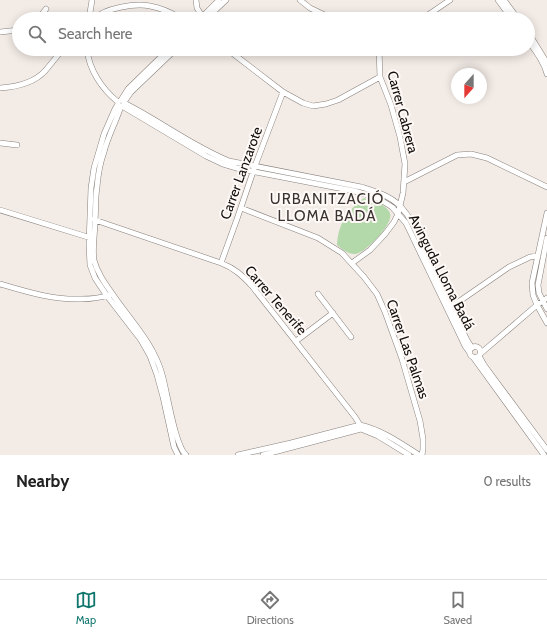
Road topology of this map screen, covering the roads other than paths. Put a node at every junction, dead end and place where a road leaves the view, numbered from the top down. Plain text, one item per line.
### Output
1 (92, 0) edge
2 (196, 0) edge
3 (219, 0) edge
4 (226, 0) edge
5 (300, 0) edge
6 (450, 0) edge
7 (498, 0) edge
8 (504, 0) edge
9 (46, 9) dead end
10 (44, 12) edge
11 (90, 12) edge
12 (105, 12) edge
13 (170, 12) edge
14 (199, 12) edge
15 (208, 12) edge
16 (211, 12) edge
17 (318, 12) edge
18 (432, 12) edge
19 (507, 12) edge
20 (513, 12) edge
21 (12, 31) edge
22 (0, 32) edge
23 (535, 43) edge
24 (535, 50) edge
25 (57, 56) edge
26 (88, 56) edge
27 (162, 56) edge
28 (169, 56) edge
29 (236, 56) edge
30 (379, 56) edge
31 (547, 63) edge
32 (547, 71) edge
33 (380, 77) junction
34 (0, 88) edge
35 (283, 92) junction
36 (121, 103) junction
37 (0, 143) edge
38 (17, 145) dead end
39 (255, 166) junction
40 (253, 172) junction
41 (404, 182) junction
42 (547, 187) edge
43 (400, 205) junction
44 (241, 208) junction
45 (0, 210) edge
46 (398, 214) junction
47 (547, 214) edge
48 (90, 215) junction
49 (95, 220) junction
50 (91, 238) junction
51 (547, 238) edge
52 (538, 256) junction
53 (221, 263) junction
54 (352, 263) junction
55 (0, 284) edge
56 (318, 294) dead end
57 (109, 295) junction
58 (545, 299) edge
59 (537, 305) junction
60 (451, 307) junction
61 (547, 309) edge
62 (333, 313) junction
63 (547, 323) edge
64 (351, 337) dead end
65 (296, 341) junction
66 (493, 343) junction
67 (475, 348) junction
68 (471, 355) junction
69 (480, 355) junction
70 (361, 427) junction
71 (547, 450) edge
72 (178, 455) edge
73 (186, 455) edge
74 (238, 455) edge
75 (262, 455) edge
76 (409, 455) edge
77 (419, 455) edge
78 (422, 455) edge
79 (544, 455) edge

1 - 11 street
2 - 14 street
3 - 15 street
4 - 16 street
5 - 17 street
6 - 18 street
7 - 19 street
8 - 20 street
9 - 10 street
12 - 13 street
21 - 22 street
23 - 31 street
24 - 32 street
25 - 34 street
26 - 36 street
27 - 36 street
28 - 36 street
29 - 35 street
30 - 33 street, Carrer Cabrera
33 - 35 street
33 - 41 street, Carrer Cabrera
35 - 39 street, Carrer Lanzarote
36 - 39 street, Avinguda Lloma Badá
36 - 40 street, Avinguda Lloma Badá
36 - 48 street
36 - 49 street
37 - 38 street
39 - 40 street, Carrer Lanzarote
39 - 43 street, Avinguda Lloma Badá
40 - 44 street, Carrer Lanzarote
40 - 46 street, Avinguda Lloma Badá
41 - 42 street
41 - 43 street, Carrer Cabrera
43 - 46 street, Carrer Cabrera
43 - 60 street, Avinguda Lloma Badá
44 - 53 street, Carrer Lanzarote
44 - 54 street, Carrer Las Palmas
45 - 50 street
46 - 54 street, Carrer Cabrera
46 - 68 street, Avinguda Lloma Badá
47 - 52 street
48 - 49 street
48 - 50 street
49 - 50 street
49 - 53 street, Carrer Tenerife
50 - 57 street
51 - 58 street
52 - 59 street
52 - 60 street
53 - 65 street, Carrer Tenerife
54 - 78 street, Carrer Las Palmas
55 - 57 street
56 - 62 street
57 - 72 street
57 - 73 street
58 - 59 street
58 - 61 street
59 - 63 street
59 - 66 street
60 - 67 street, Avinguda Lloma Badá
62 - 64 street
62 - 65 street
65 - 70 street, Carrer Tenerife
66 - 67 street
66 - 69 street
67 - 68 street
67 - 69 street
68 - 69 street
68 - 79 street, Avinguda Lloma Badá
69 - 71 street
70 - 74 street
70 - 75 street
70 - 76 street
70 - 77 street

